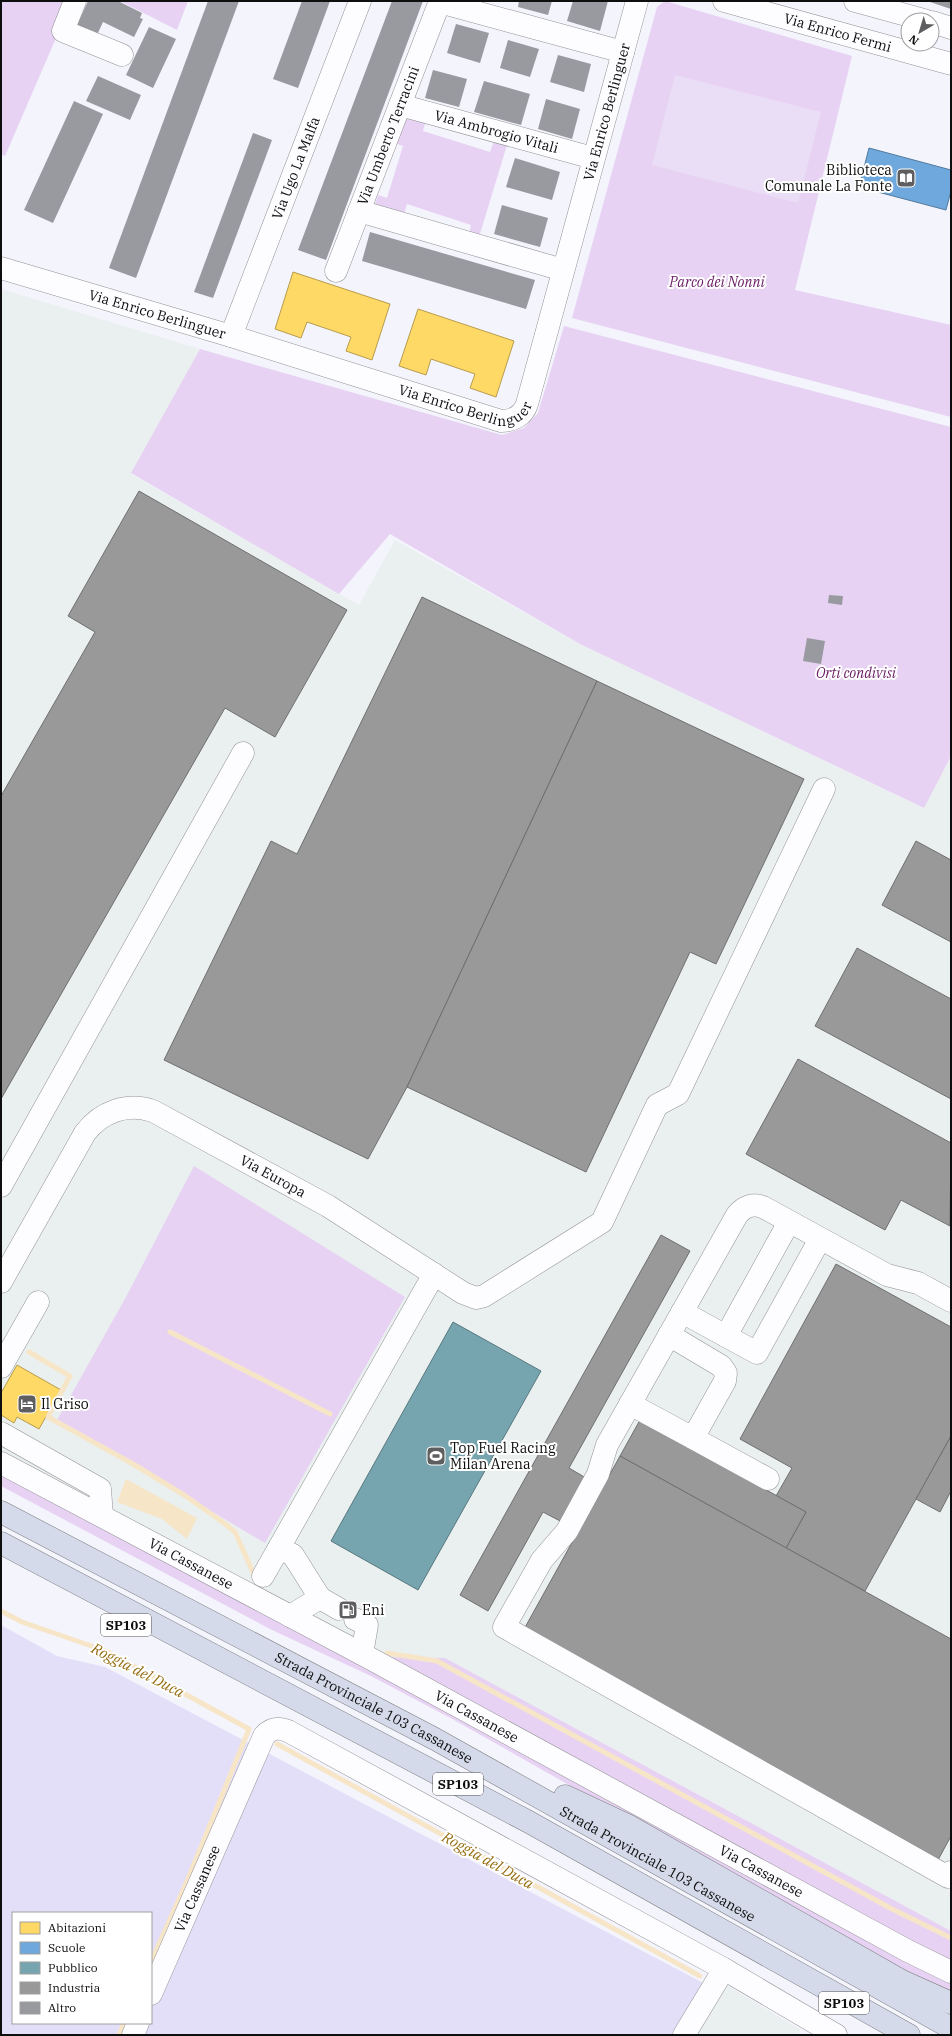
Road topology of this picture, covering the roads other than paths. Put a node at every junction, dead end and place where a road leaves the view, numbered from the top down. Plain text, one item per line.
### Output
1 (75, 1) edge
2 (360, 1) edge
3 (637, 1) edge
4 (724, 1) edge
5 (855, 1) edge
6 (439, 2) edge
7 (883, 5) edge
8 (902, 12) edge
9 (940, 25) edge
10 (951, 28) edge
11 (873, 42) junction
12 (623, 52) junction
13 (122, 55) dead end
14 (951, 64) edge
15 (400, 105) junction
16 (593, 158) junction
17 (359, 211) junction
18 (1, 268) edge
19 (563, 270) junction
20 (336, 271) dead end
21 (231, 336) junction
22 (243, 753) dead end
23 (824, 789) dead end
24 (1, 1186) edge
25 (789, 1222) junction
26 (820, 1239) junction
27 (434, 1274) junction
28 (1, 1282) edge
29 (951, 1301) edge
30 (38, 1302) dead end
31 (682, 1312) junction
32 (669, 1335) junction
33 (726, 1336) junction
34 (1, 1367) edge
35 (630, 1404) junction
36 (1, 1433) edge
37 (693, 1438) junction
38 (30, 1450) junction
39 (10, 1468) edge
40 (768, 1480) dead end
41 (1, 1503) edge
42 (1, 1512) edge
43 (102, 1516) junction
44 (1, 1543) edge
45 (279, 1548) junction
46 (1, 1559) edge
47 (263, 1576) dead end
48 (127, 1578) junction
49 (320, 1598) junction
50 (290, 1616) junction
51 (362, 1654) junction
52 (258, 1678) junction
53 (435, 1739) junction
54 (951, 1872) edge
55 (724, 1969) junction
56 (796, 1971) junction
57 (951, 1972) edge
58 (152, 1992) edge
59 (951, 2003) edge
60 (138, 2024) edge
61 (951, 2028) edge
62 (133, 2035) edge
63 (684, 2035) edge
64 (836, 2035) edge
65 (892, 2035) edge
66 (909, 2035) edge

1 - 13 street
2 - 21 street, Via Ugo La Malfa
3 - 12 street, Via Enrico Berlinguer
4 - 11 street, Via Enrico Fermi
5 - 7 street
6 - 12 street
6 - 15 street, Via Umberto Terracini
7 - 8 street
7 - 11 street
9 - 10 street
11 - 14 street, Via Enrico Fermi
12 - 16 street, Via Enrico Berlinguer
15 - 16 street, Via Ambrogio Vitali
15 - 17 street, Via Umberto Terracini
16 - 19 street, Via Enrico Berlinguer
17 - 19 street
17 - 20 street, Via Umberto Terracini
18 - 21 street, Via Enrico Berlinguer
19 - 21 street, Via Enrico Berlinguer
22 - 24 street
23 - 27 street, Via Europa
25 - 26 street
25 - 31 street
25 - 33 street
26 - 29 street
26 - 33 street
27 - 28 street, Via Europa
27 - 45 street
30 - 34 street
31 - 32 street
31 - 33 street
32 - 35 street
32 - 37 street
35 - 37 street
35 - 54 street
36 - 38 street
37 - 40 street
38 - 39 street
38 - 43 street
39 - 43 street, Via Cassanese
41 - 48 highway, SP103
42 - 48 highway, Strada Provinciale 103 Cassanese / SP103
43 - 50 street, Via Cassanese
44 - 52 highway, Strada Provinciale 103 Cassanese / SP103
45 - 47 street
45 - 49 street
46 - 52 highway, SP103
48 - 53 highway, Strada Provinciale 103 Cassanese / SP103
49 - 50 street
49 - 51 street
50 - 51 street, Via Cassanese
51 - 57 street, Via Cassanese
52 - 56 highway, Strada Provinciale 103 Cassanese / SP103
53 - 59 highway, SP103
53 - 61 highway, Strada Provinciale 103 Cassanese / SP103
55 - 58 street, Via Cassanese
55 - 63 street
55 - 64 street
56 - 65 highway, SP103
56 - 66 highway, Strada Provinciale 103 Cassanese / SP103
60 - 62 street

